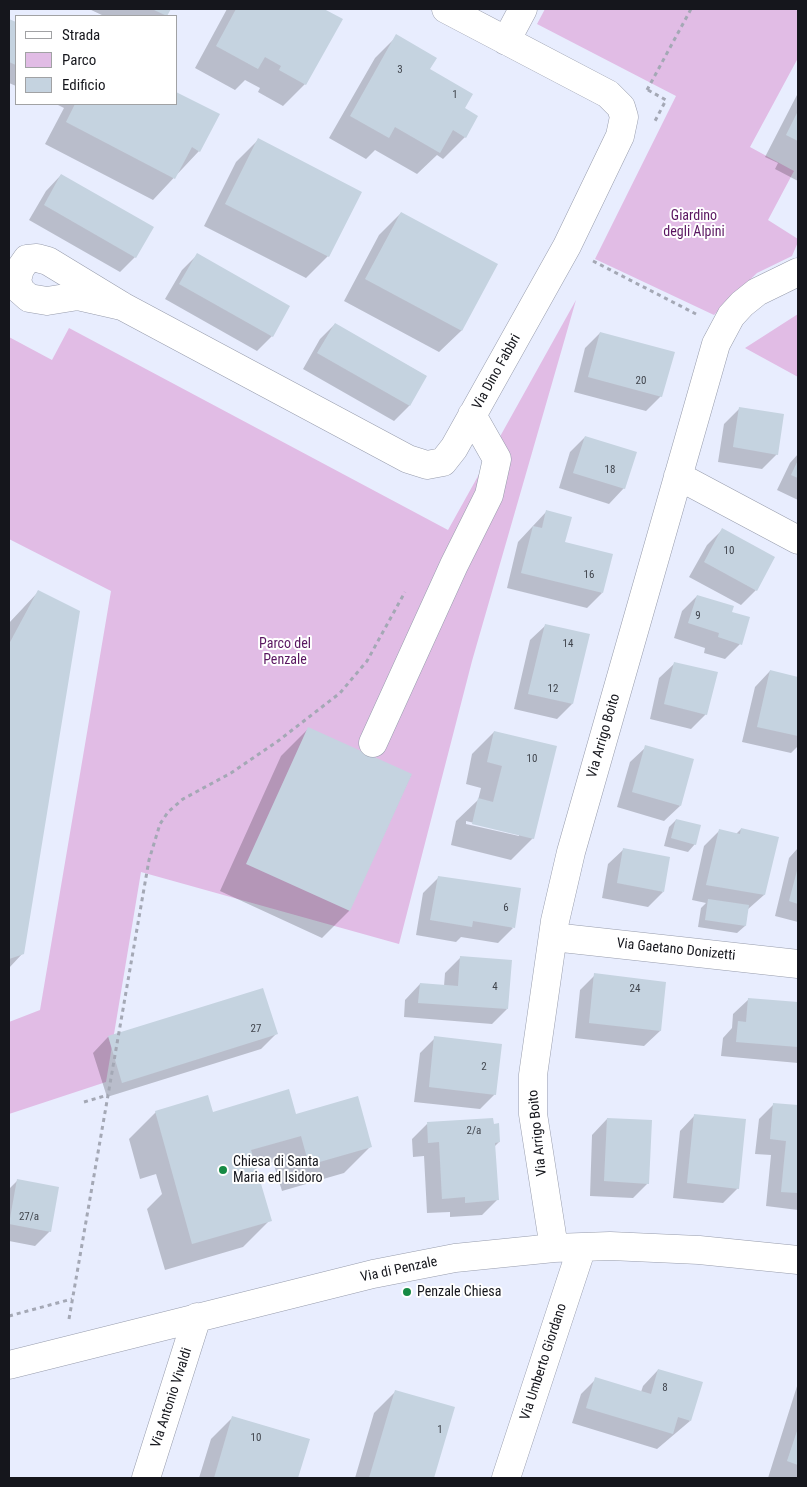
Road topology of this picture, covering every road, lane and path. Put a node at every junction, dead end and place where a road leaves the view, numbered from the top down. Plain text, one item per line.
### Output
1 (446, 9) edge
2 (523, 9) edge
3 (691, 9) edge
4 (506, 41) junction
5 (638, 85) dead end
6 (647, 90) junction
7 (653, 126) dead end
8 (588, 258) dead end
9 (798, 272) edge
10 (122, 306) dead end
11 (723, 328) junction
12 (472, 415) junction
13 (678, 476) junction
14 (798, 540) edge
15 (408, 587) dead end
16 (373, 743) dead end
17 (553, 937) junction
18 (798, 964) edge
19 (108, 1095) junction
20 (84, 1102) dead end
21 (582, 1247) junction
22 (554, 1248) junction
23 (798, 1260) edge
24 (72, 1299) junction
25 (9, 1316) edge
26 (198, 1317) junction
27 (64, 1350) junction
28 (9, 1365) edge
29 (146, 1478) edge
30 (506, 1478) edge

1 - 4 street, Via Dino Fabbri
2 - 4 street
3 - 6 path
4 - 12 street, Via Dino Fabbri
5 - 6 path
6 - 7 path
8 - 11 path
9 - 11 street, Via Arrigo Boito
10 - 12 street, Via Dino Fabbri
11 - 13 street, Via Arrigo Boito
12 - 16 street
13 - 14 street
13 - 17 street, Via Arrigo Boito
15 - 19 path
17 - 18 street, Via Gaetano Donizetti
17 - 22 street, Via Arrigo Boito
19 - 20 path
19 - 24 path
21 - 22 street, Via di Penzale
21 - 23 street, Via di Penzale
21 - 30 street, Via Umberto Giordano
22 - 26 street, Via di Penzale
24 - 25 path
24 - 27 path
26 - 27 street, Via di Penzale
26 - 29 street, Via Antonio Vivaldi
27 - 28 street, Via di Penzale

